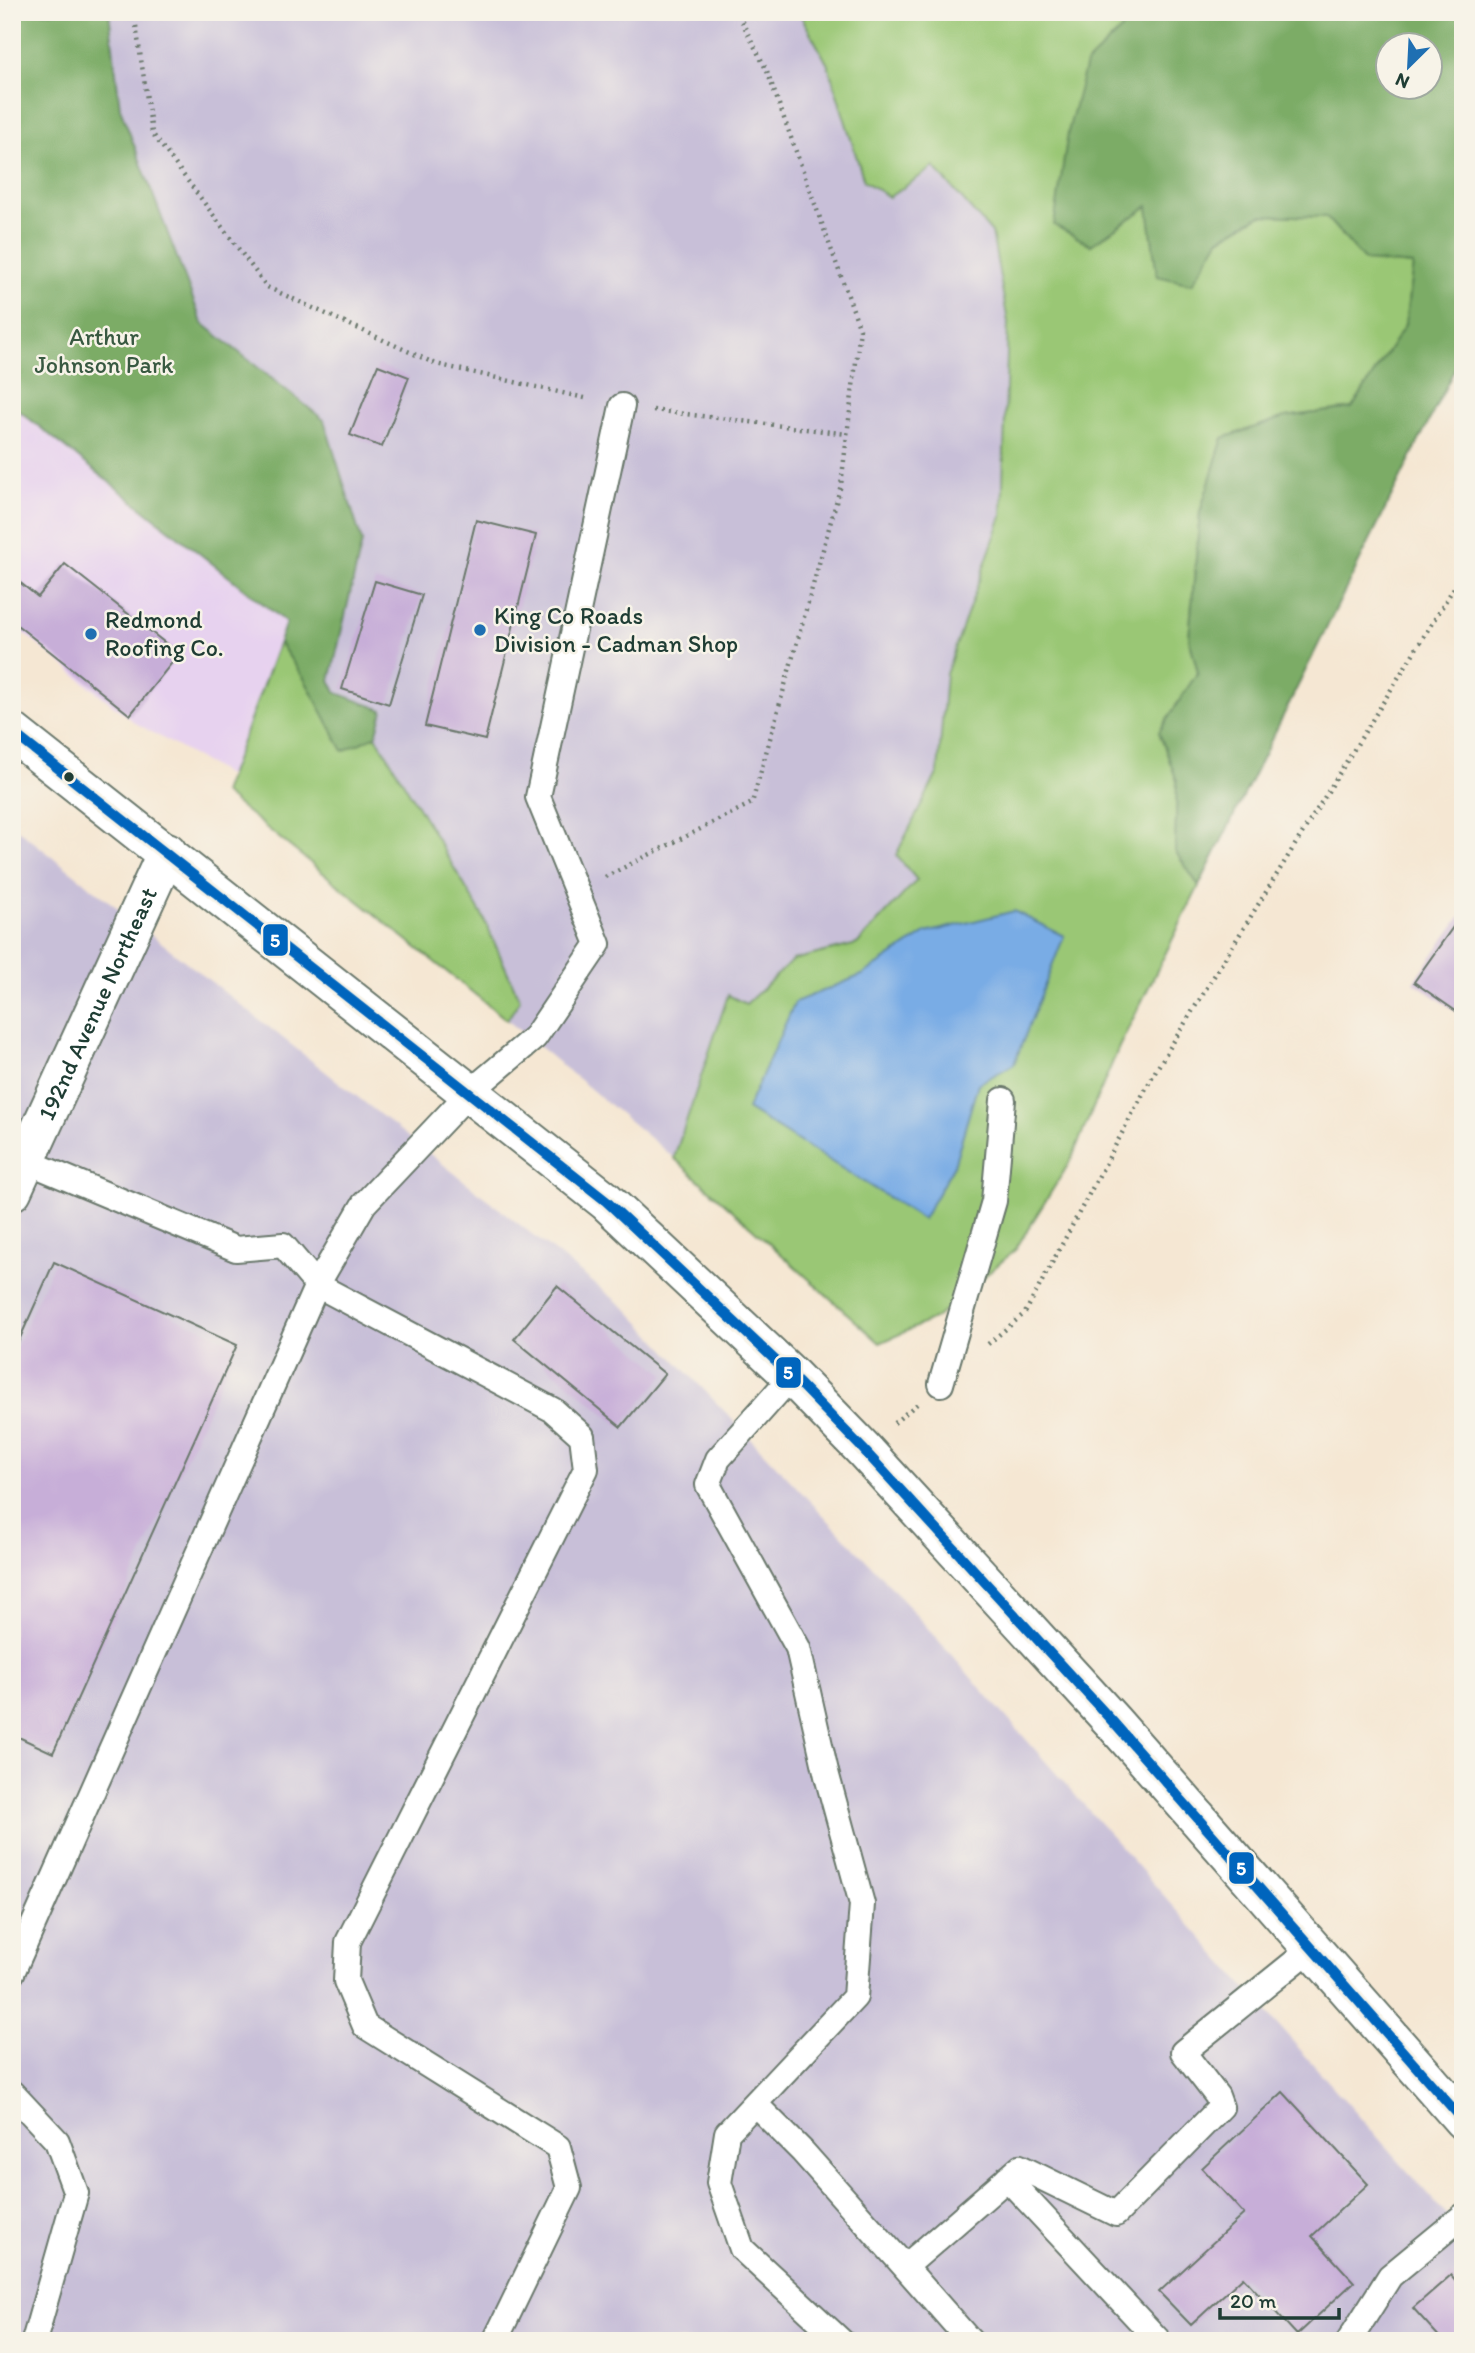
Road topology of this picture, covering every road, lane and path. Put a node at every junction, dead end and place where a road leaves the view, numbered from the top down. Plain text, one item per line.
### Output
1 (134, 12) edge
2 (739, 14) edge
3 (622, 407) junction
4 (847, 434) junction
5 (1463, 573) edge
6 (12, 732) edge
7 (167, 852) junction
8 (576, 891) junction
9 (470, 1092) junction
10 (1003, 1100) dead end
11 (19, 1176) edge
12 (317, 1285) junction
13 (792, 1376) junction
14 (941, 1384) junction
15 (863, 1449) junction
16 (1312, 1948) junction
17 (12, 1973) edge
18 (12, 2093) edge
19 (755, 2104) junction
20 (1463, 2120) edge
21 (1007, 2178) junction
22 (1463, 2216) edge
23 (905, 2267) junction
24 (34, 2341) edge
25 (495, 2341) edge
26 (841, 2341) edge
27 (970, 2341) edge
28 (1158, 2341) edge
29 (1349, 2341) edge

1 - 3 path
2 - 4 path
3 - 4 path
3 - 8 lane
4 - 8 path
5 - 14 path
6 - 7 main road
7 - 9 main road
7 - 11 main road, 192nd Avenue Northeast
8 - 9 lane
9 - 12 lane
9 - 13 main road
10 - 14 lane
11 - 12 lane
12 - 17 lane
12 - 25 lane
13 - 15 main road
13 - 19 lane
14 - 15 path
15 - 16 main road
16 - 20 main road
16 - 21 lane
18 - 24 lane
19 - 23 lane
19 - 26 lane
21 - 23 lane
21 - 28 lane
22 - 29 lane
23 - 27 lane

